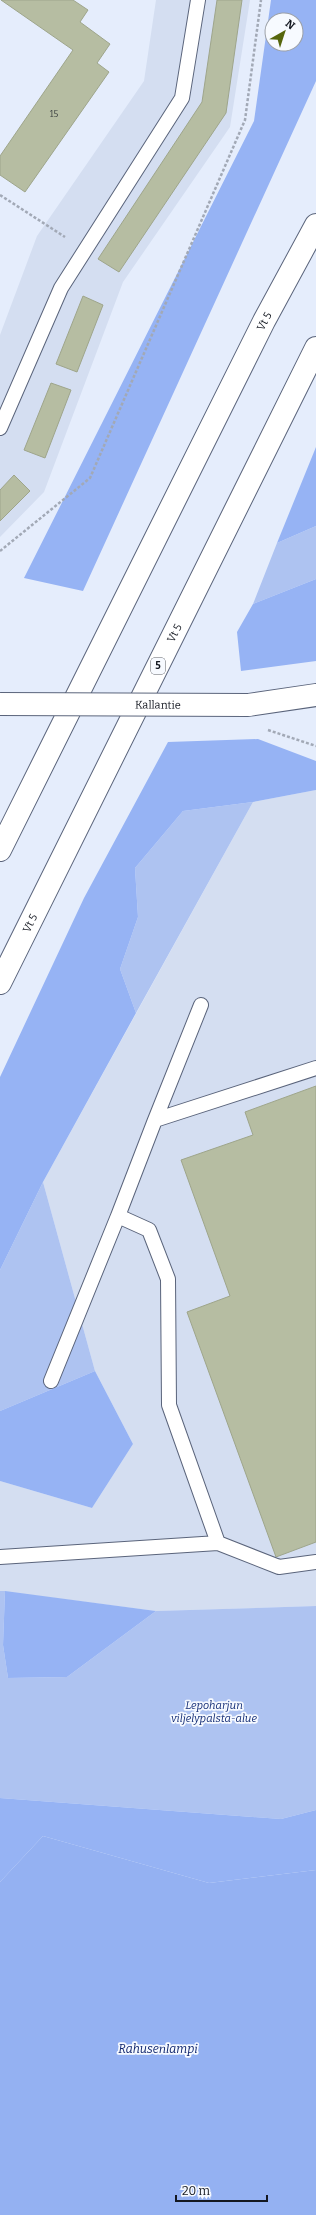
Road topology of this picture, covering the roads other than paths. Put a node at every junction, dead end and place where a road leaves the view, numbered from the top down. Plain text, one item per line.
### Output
1 (198, 0) edge
2 (316, 225) edge
3 (316, 348) edge
4 (0, 428) edge
5 (316, 695) edge
6 (0, 704) edge
7 (0, 850) edge
8 (0, 983) edge
9 (201, 1005) dead end
10 (316, 1068) edge
11 (155, 1120) junction
12 (118, 1216) junction
13 (51, 1381) dead end
14 (218, 1542) junction
15 (0, 1557) edge
16 (316, 1562) edge

1 - 4 lane
2 - 7 main road, Vt 5
3 - 8 main road, Vt 5 / 5
5 - 6 main road, Kallantie, bridge
9 - 11 lane
10 - 11 lane
11 - 12 lane
12 - 13 lane
12 - 14 lane
14 - 15 lane
14 - 16 lane

